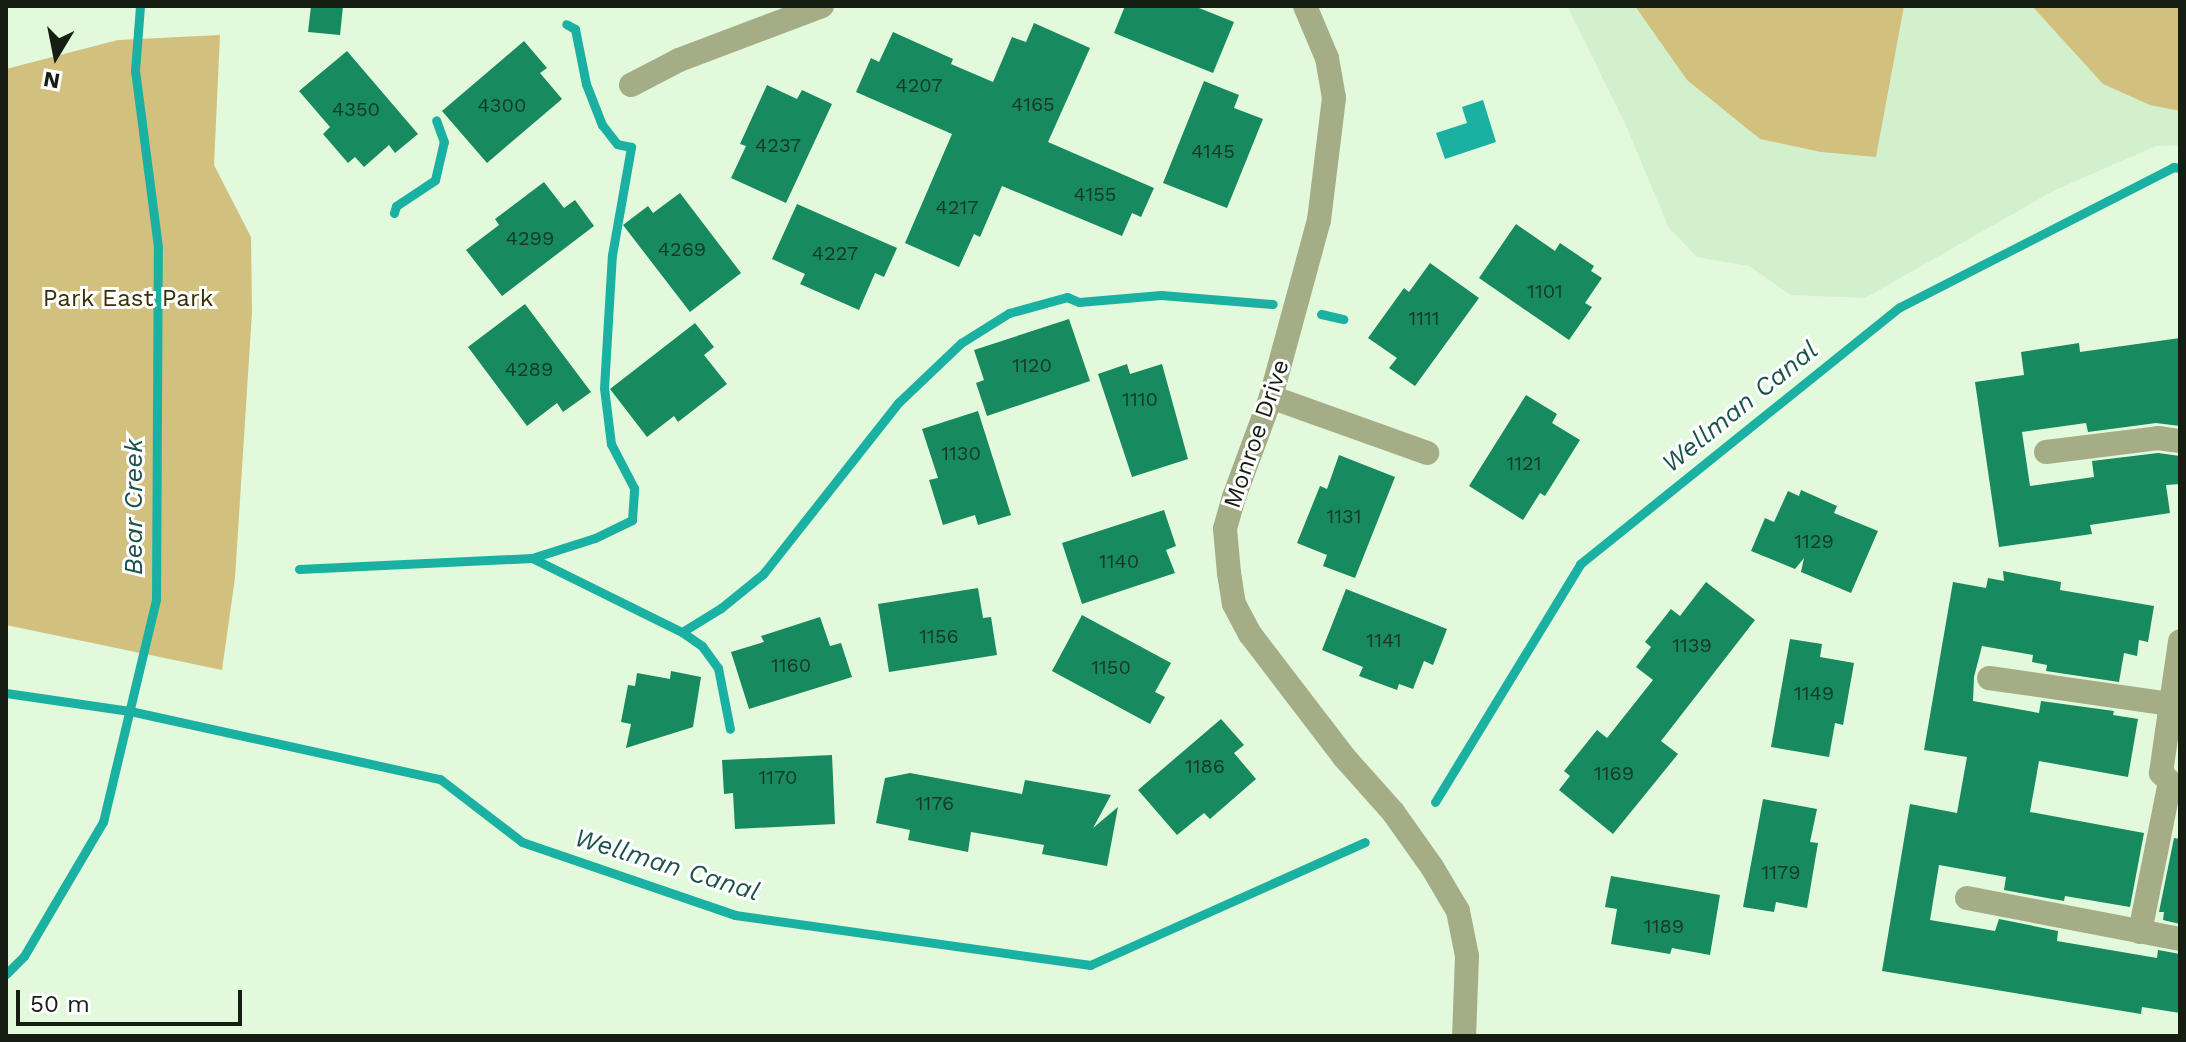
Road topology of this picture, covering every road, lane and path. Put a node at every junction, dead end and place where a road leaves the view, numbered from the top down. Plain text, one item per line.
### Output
1 (822, 6) edge
2 (1305, 6) edge
3 (631, 85) dead end
4 (1271, 397) junction
5 (2180, 441) edge
6 (2046, 452) dead end
7 (1427, 453) dead end
8 (2179, 656) edge
9 (1989, 678) dead end
10 (2169, 704) junction
11 (2175, 784) edge
12 (1967, 898) dead end
13 (2140, 932) junction
14 (2180, 939) edge
15 (1464, 1036) edge

1 - 3 street
2 - 4 street, Monroe Drive
4 - 7 street
4 - 15 street, Monroe Drive
5 - 6 street
8 - 10 street
9 - 10 street
10 - 11 street
11 - 13 street
12 - 13 street
13 - 14 street

